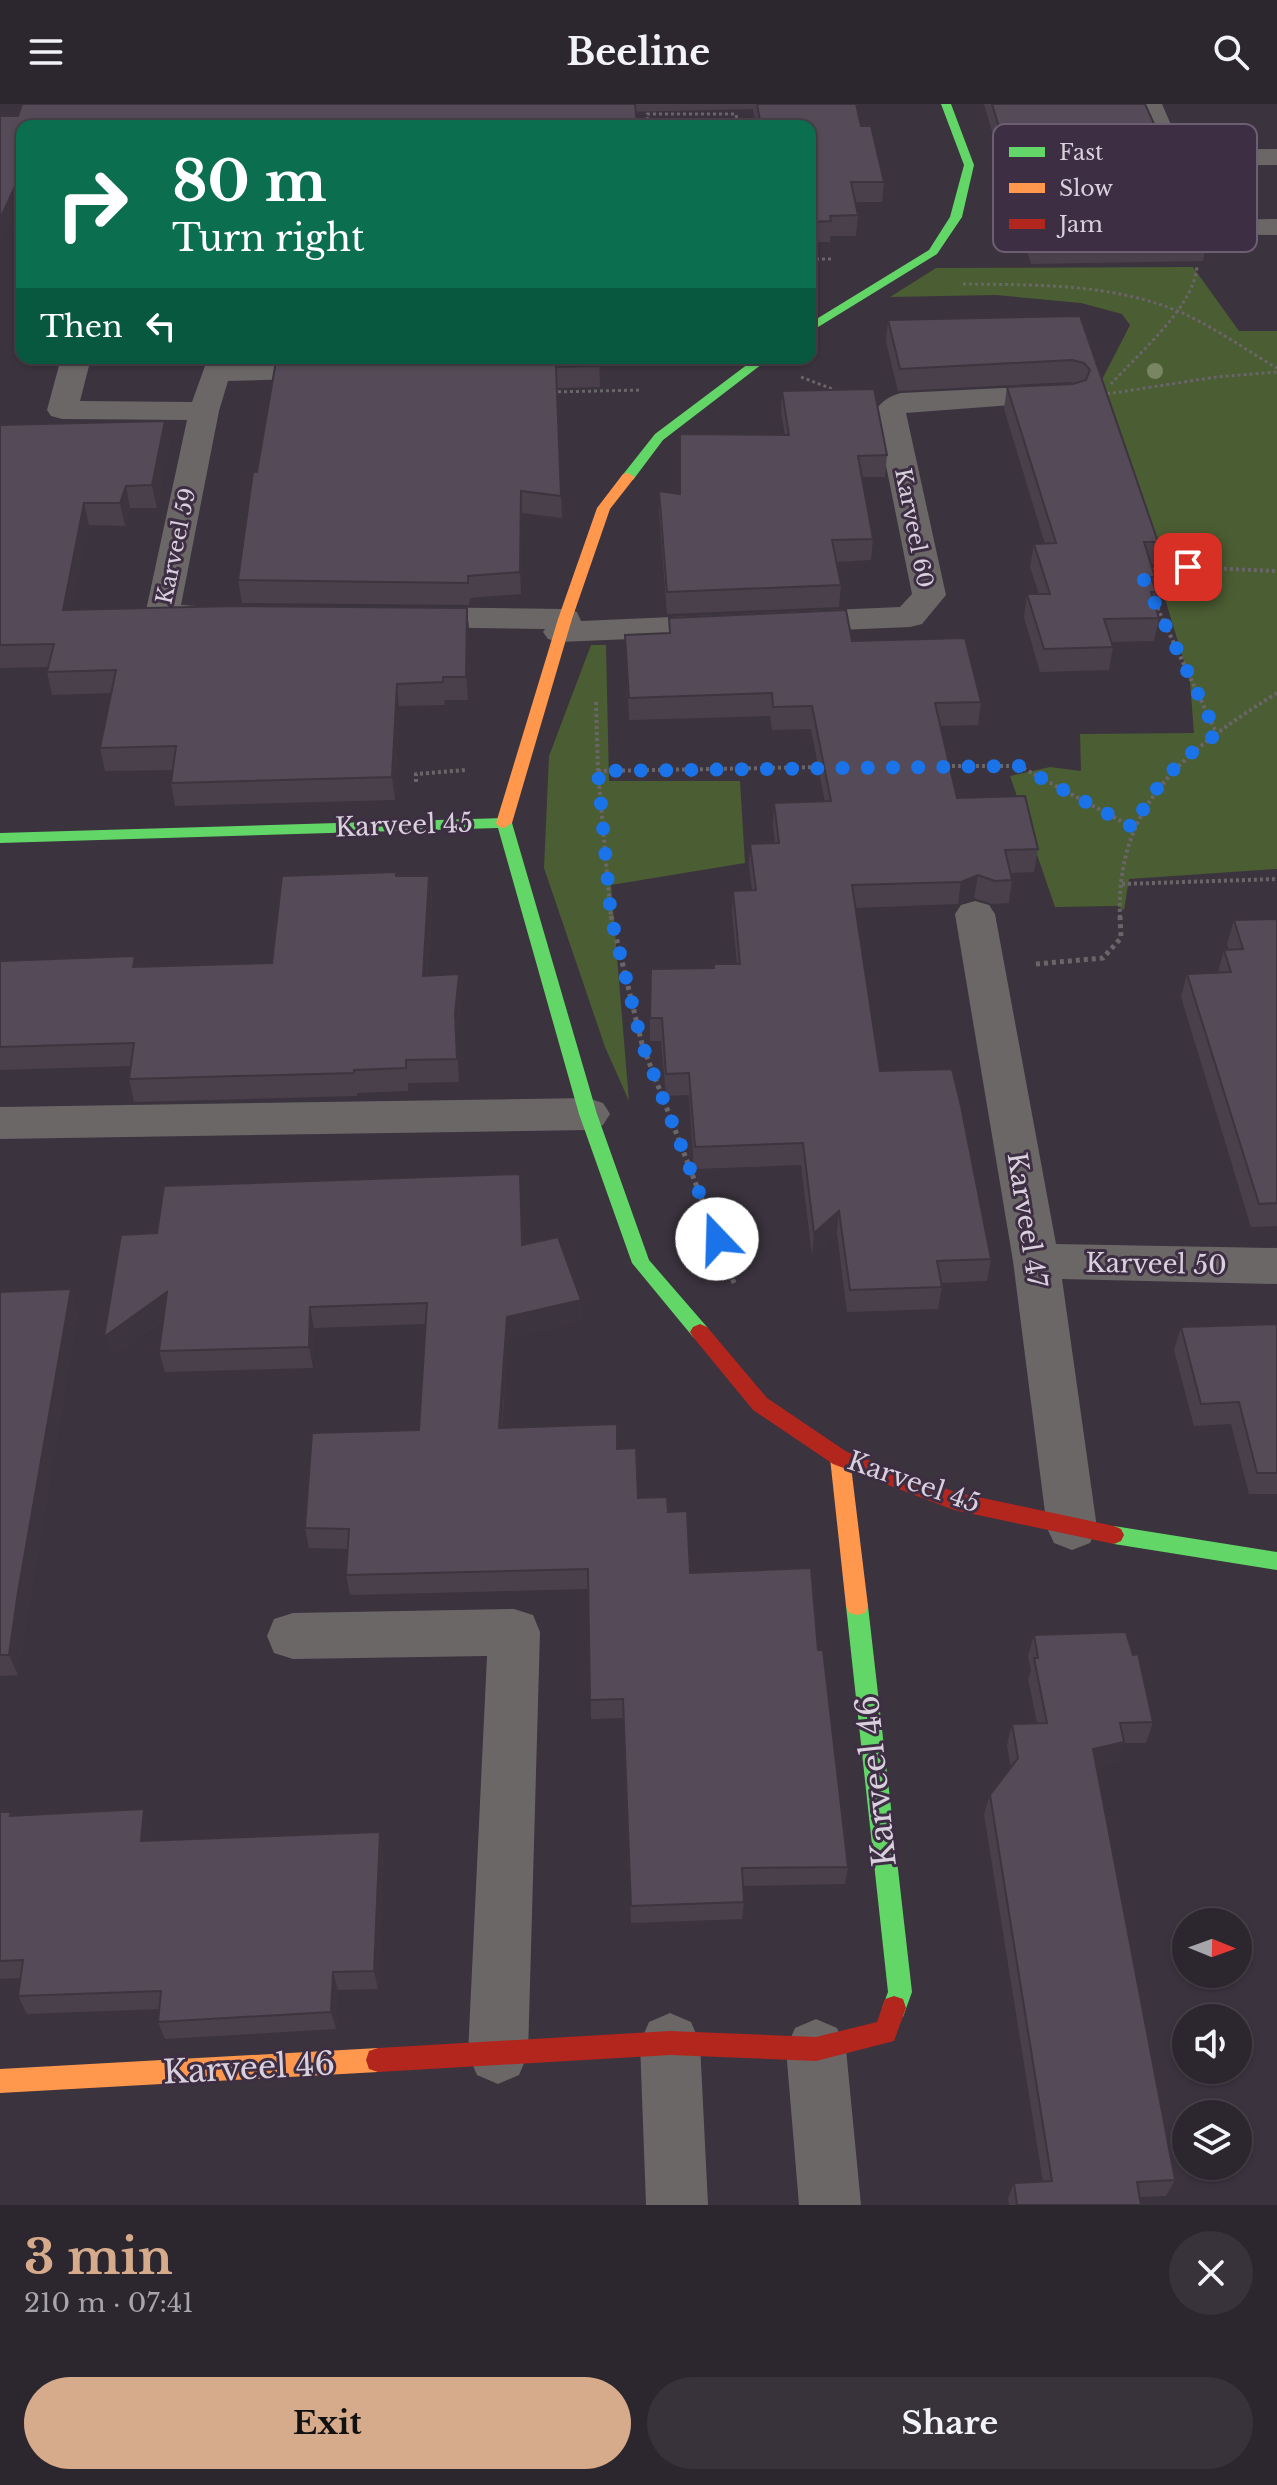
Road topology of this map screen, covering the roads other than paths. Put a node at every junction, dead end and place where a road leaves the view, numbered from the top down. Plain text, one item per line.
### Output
1 (946, 104) edge
2 (1149, 104) edge
3 (1158, 124) edge
4 (1257, 157) edge
5 (1277, 157) edge
6 (1257, 227) edge
7 (1277, 227) edge
8 (816, 324) edge
9 (74, 364) edge
10 (756, 364) edge
11 (367, 369) edge
12 (1069, 394) edge
13 (204, 411) junction
14 (238, 615) edge
15 (377, 617) edge
16 (573, 627) junction
17 (504, 823) junction
18 (0, 838) edge
19 (975, 914) dead end
20 (588, 1114) junction
21 (0, 1123) edge
22 (1036, 1261) junction
23 (1277, 1266) edge
24 (840, 1458) junction
25 (1072, 1528) junction
26 (1277, 1561) edge
27 (293, 1636) dead end
28 (670, 2043) junction
29 (816, 2049) junction
30 (498, 2054) junction
31 (0, 2081) edge
32 (677, 2205) edge
33 (830, 2205) edge

1 - 8 street
2 - 3 street
4 - 5 street
6 - 7 street
9 - 13 street
10 - 16 street
11 - 13 street, Karveel 59
12 - 16 street, Karveel 60
13 - 14 street, Karveel 59
15 - 16 street
16 - 17 street
17 - 18 street, Karveel 45
17 - 20 street, Karveel 45
19 - 22 street, Karveel 47
20 - 21 street
20 - 24 street, Karveel 45
22 - 23 street, Karveel 50
22 - 25 street, Karveel 47
24 - 25 street, Karveel 45
24 - 29 street, Karveel 46
25 - 26 street, Karveel 45
27 - 30 street
28 - 29 street, Karveel 46
28 - 30 street, Karveel 46
28 - 32 street
29 - 33 street
30 - 31 street, Karveel 46

